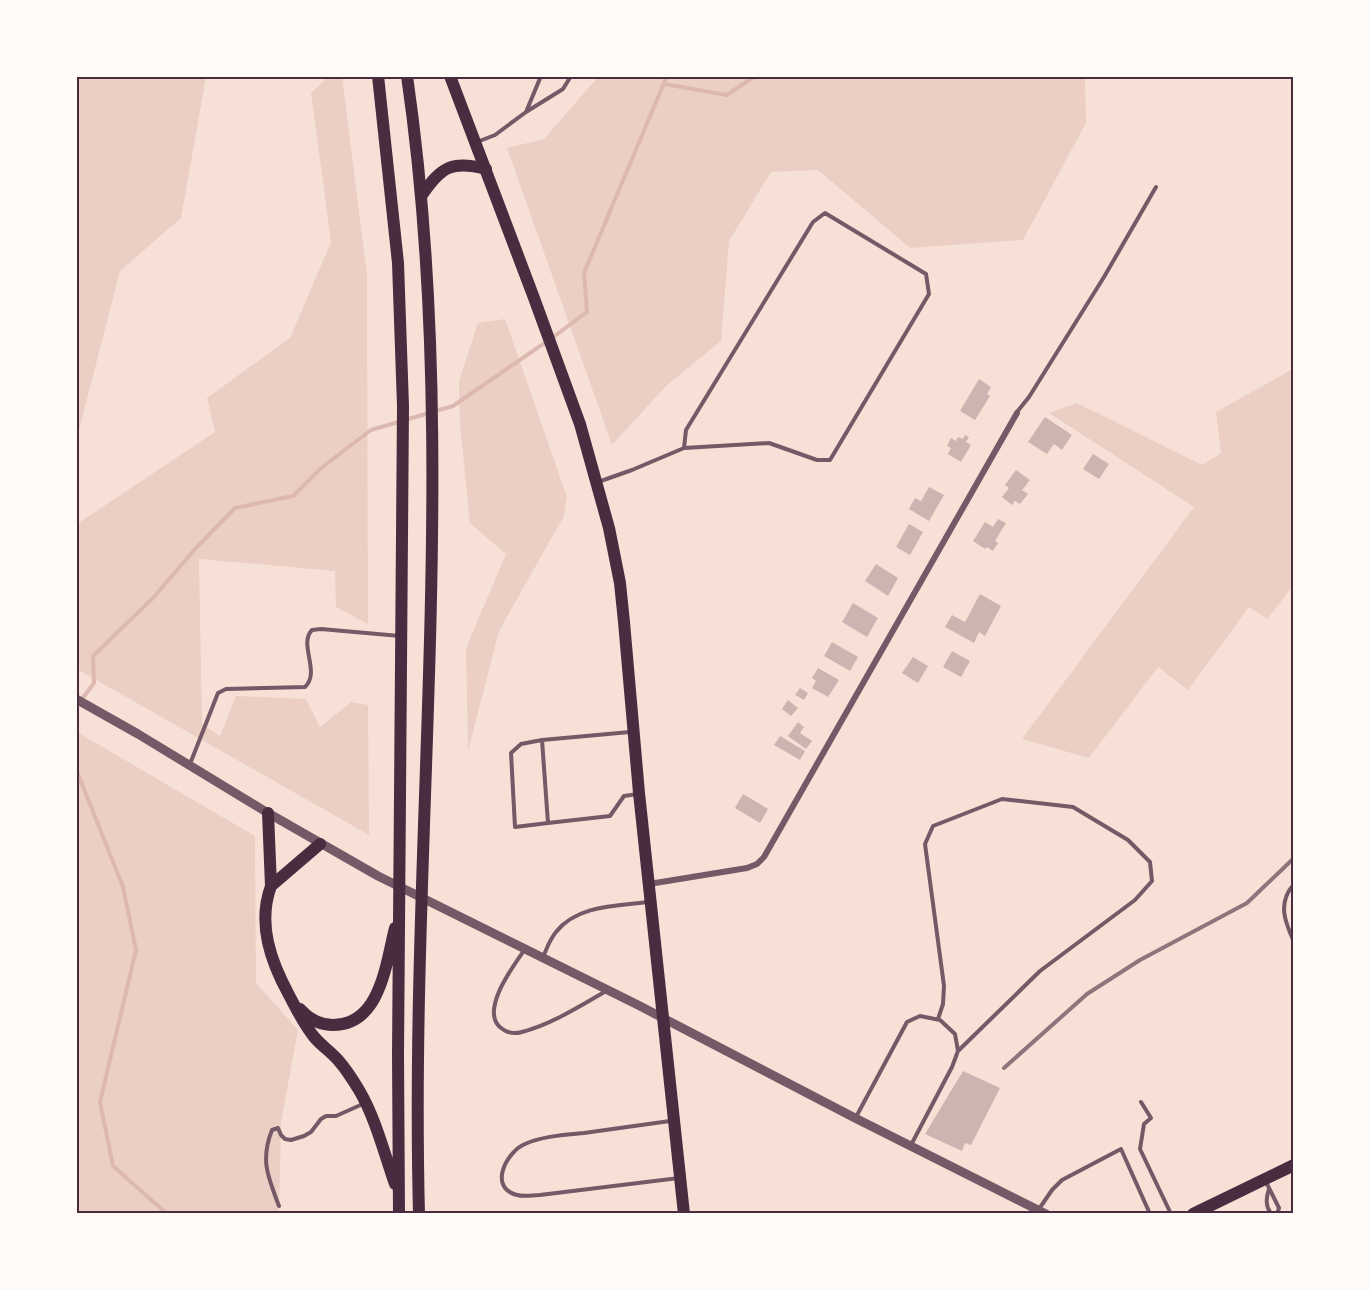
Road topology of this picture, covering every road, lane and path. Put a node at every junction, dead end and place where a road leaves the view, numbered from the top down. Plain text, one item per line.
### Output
1 (378, 76) edge
2 (407, 76) edge
3 (450, 76) edge
4 (541, 76) edge
5 (571, 76) edge
6 (526, 112) junction
7 (476, 142) junction
8 (486, 169) junction
9 (1156, 187) dead end
10 (422, 195) junction
11 (1017, 413) joint
12 (684, 448) junction
13 (597, 482) junction
14 (401, 636) junction
15 (76, 699) edge
16 (634, 732) junction
17 (542, 740) junction
18 (190, 766) junction
19 (639, 793) junction
20 (268, 813) junction
21 (548, 823) junction
22 (320, 843) junction
23 (649, 884) junction
24 (1293, 884) edge
25 (271, 886) junction
26 (651, 902) junction
27 (400, 907) junction
28 (1293, 942) edge
29 (525, 949) junction
30 (542, 957) junction
31 (608, 990) junction
32 (288, 994) junction
33 (664, 1019) junction
34 (938, 1019) junction
35 (958, 1051) junction
36 (1141, 1102) dead end
37 (365, 1103) junction
38 (855, 1118) junction
39 (674, 1121) junction
40 (911, 1146) junction
41 (1293, 1165) edge
42 (680, 1177) junction
43 (1267, 1184) junction
44 (398, 1194) junction
45 (279, 1206) dead end
46 (1042, 1212) edge
47 (399, 1214) edge
48 (419, 1214) edge
49 (684, 1214) edge
50 (1150, 1214) edge
51 (1171, 1214) edge
52 (1193, 1214) edge
53 (1272, 1214) edge
54 (1276, 1214) edge

1 - 14 main road
2 - 10 main road
3 - 7 main road
4 - 6 lane
5 - 6 lane
6 - 7 lane
7 - 8 main road
8 - 10 main road
8 - 13 main road
9 - 11 lane
10 - 48 main road
11 - 23 street
12 - 12 lane
12 - 13 lane
13 - 16 main road
14 - 18 lane
14 - 27 main road
15 - 18 street
16 - 17 lane
16 - 19 main road
17 - 21 lane
17 - 21 lane
18 - 20 street
19 - 21 lane
19 - 23 main road
20 - 22 street
20 - 25 main road
22 - 25 main road
22 - 29 street
23 - 26 main road
24 - 28 lane
25 - 32 main road
26 - 30 lane
26 - 33 main road
27 - 32 main road
27 - 44 main road
29 - 30 street
29 - 31 lane
30 - 31 street
31 - 33 street
32 - 37 main road
33 - 38 street
33 - 39 main road
34 - 35 lane
34 - 35 lane
34 - 38 lane
35 - 40 lane
36 - 51 lane
37 - 44 main road
37 - 45 lane
38 - 40 street
39 - 42 main road
39 - 42 lane
40 - 46 street
41 - 43 main road
42 - 49 main road
43 - 52 main road
43 - 53 lane
43 - 54 lane
44 - 47 main road
46 - 50 lane

